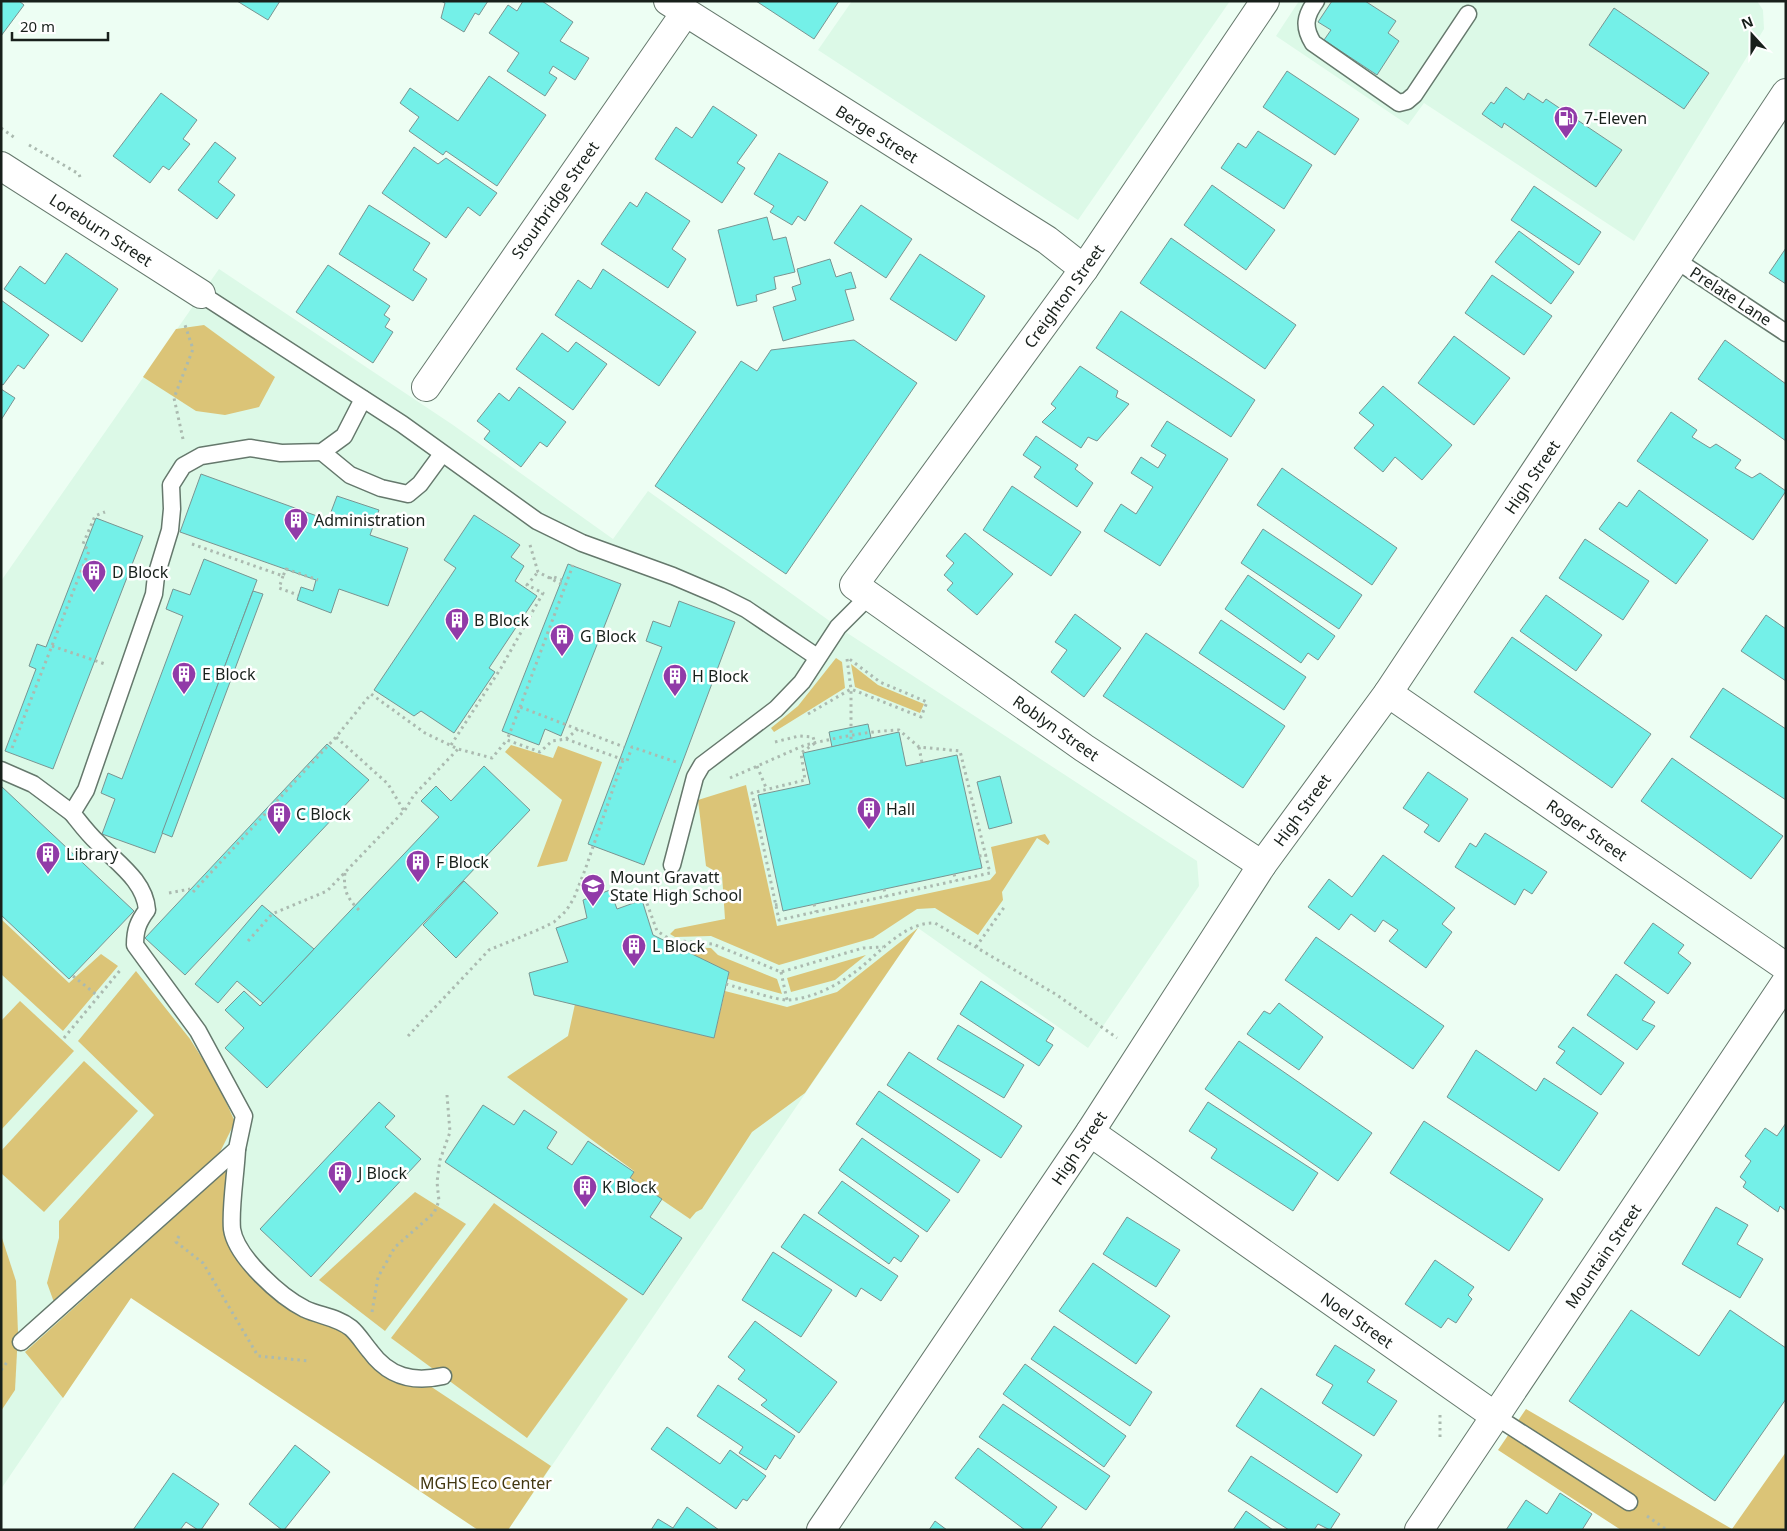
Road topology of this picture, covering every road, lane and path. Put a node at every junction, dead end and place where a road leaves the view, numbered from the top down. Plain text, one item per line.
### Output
1 (1265, 1) edge
2 (1316, 1) edge
3 (677, 7) edge
4 (1468, 14) dead end
5 (1786, 93) edge
6 (1, 166) edge
7 (1676, 260) junction
8 (1084, 269) junction
9 (201, 294) joint
10 (185, 325) dead end
11 (1786, 332) edge
12 (426, 387) dead end
13 (363, 400) junction
14 (322, 452) junction
15 (442, 454) junction
16 (188, 463) junction
17 (105, 512) dead end
18 (537, 522) junction
19 (168, 536) junction
20 (582, 543) junction
21 (538, 572) junction
22 (283, 576) junction
23 (552, 577) junction
24 (318, 580) dead end
25 (562, 580) dead end
26 (565, 586) junction
27 (862, 590) junction
28 (298, 595) dead end
29 (52, 646) junction
30 (818, 657) junction
31 (105, 664) dead end
32 (851, 689) junction
33 (1388, 693) junction
34 (520, 707) junction
35 (801, 718) dead end
36 (578, 729) junction
37 (849, 736) junction
38 (336, 738) junction
39 (566, 739) junction
40 (507, 740) junction
41 (773, 743) dead end
42 (815, 743) junction
43 (851, 743) dead end
44 (451, 745) junction
45 (919, 747) junction
46 (624, 748) dead end
47 (458, 749) junction
48 (10, 753) dead end
49 (623, 760) junction
50 (963, 760) junction
51 (959, 761) dead end
52 (922, 763) dead end
53 (757, 766) junction
54 (1, 770) edge
55 (695, 777) junction
56 (766, 790) junction
57 (760, 803) dead end
58 (754, 804) junction
59 (404, 810) junction
60 (72, 813) junction
61 (987, 855) junction
62 (979, 856) dead end
63 (672, 865) dead end
64 (1262, 865) junction
65 (345, 872) junction
66 (954, 874) dead end
67 (956, 881) junction
68 (884, 889) dead end
69 (193, 892) dead end
70 (612, 895) dead end
71 (886, 897) junction
72 (781, 904) dead end
73 (814, 904) dead end
74 (776, 905) junction
75 (1005, 906) dead end
76 (359, 910) dead end
77 (816, 912) junction
78 (248, 941) dead end
79 (883, 947) junction
80 (976, 947) junction
81 (126, 964) dead end
82 (1786, 967) edge
83 (781, 972) junction
84 (73, 976) dead end
85 (1786, 982) edge
86 (726, 984) dead end
87 (98, 996) junction
88 (787, 1001) junction
89 (408, 1036) dead end
90 (64, 1038) dead end
91 (1119, 1039) dead end
92 (447, 1095) dead end
93 (1090, 1132) junction
94 (237, 1149) junction
95 (190, 1253) dead end
96 (21, 1342) dead end
97 (365, 1345) junction
98 (310, 1362) dead end
99 (443, 1376) dead end
100 (1439, 1413) dead end
101 (1495, 1416) junction
102 (1440, 1439) dead end
103 (1629, 1502) dead end
104 (821, 1530) edge
105 (1419, 1530) edge

1 - 8 street, Creighton Street
2 - 4 lane
3 - 8 street, Berge Street
3 - 12 street, Stourbridge Street
5 - 7 street, High Street
6 - 9 street, Loreburn Street
7 - 11 lane, Prelate Lane
7 - 33 street, High Street
8 - 27 street, Creighton Street
9 - 13 lane
10 - 16 path
13 - 14 lane
13 - 15 lane
14 - 15 lane
14 - 16 lane
15 - 18 lane
16 - 19 lane
17 - 29 path
18 - 20 lane
18 - 21 path
19 - 22 path
19 - 60 lane
20 - 26 path
20 - 30 lane
21 - 23 path
21 - 44 path
22 - 24 path
22 - 28 path
23 - 25 path
23 - 26 path
26 - 34 path
27 - 30 lane
27 - 64 street, Roblyn Street
29 - 31 path
29 - 48 path
30 - 55 lane
32 - 32 path
32 - 35 path
32 - 37 path
33 - 64 street, High Street
33 - 82 street, Roger Street
34 - 36 path
34 - 40 path
36 - 39 path
36 - 46 path
37 - 42 path
37 - 43 path
37 - 45 path
38 - 44 path
38 - 59 path
38 - 69 path
39 - 40 path
39 - 49 path
40 - 47 path
41 - 42 path
42 - 53 path
42 - 56 path
44 - 47 path
45 - 50 path
45 - 52 path
47 - 59 path
49 - 55 path
49 - 89 path
50 - 51 path
50 - 61 path
53 - 55 path
53 - 56 path
54 - 60 lane
55 - 63 lane
56 - 58 path
57 - 58 path
58 - 74 path
59 - 65 path
60 - 94 lane
61 - 62 path
61 - 67 path
64 - 93 street, High Street
65 - 76 path
65 - 78 path
66 - 67 path
67 - 71 path
68 - 71 path
70 - 83 path
71 - 77 path
72 - 74 path
73 - 77 path
74 - 77 path
75 - 80 path
79 - 80 path
79 - 83 path
79 - 88 path
80 - 91 path
81 - 87 path
83 - 88 path
84 - 87 path
85 - 101 street, Mountain Street
86 - 88 path
87 - 90 path
92 - 97 path
93 - 101 street, Noel Street
93 - 104 street, High Street
94 - 96 lane
94 - 97 lane
95 - 98 path
97 - 99 lane
100 - 102 path
101 - 103 lane, Noel Street
101 - 105 street, Mountain Street

